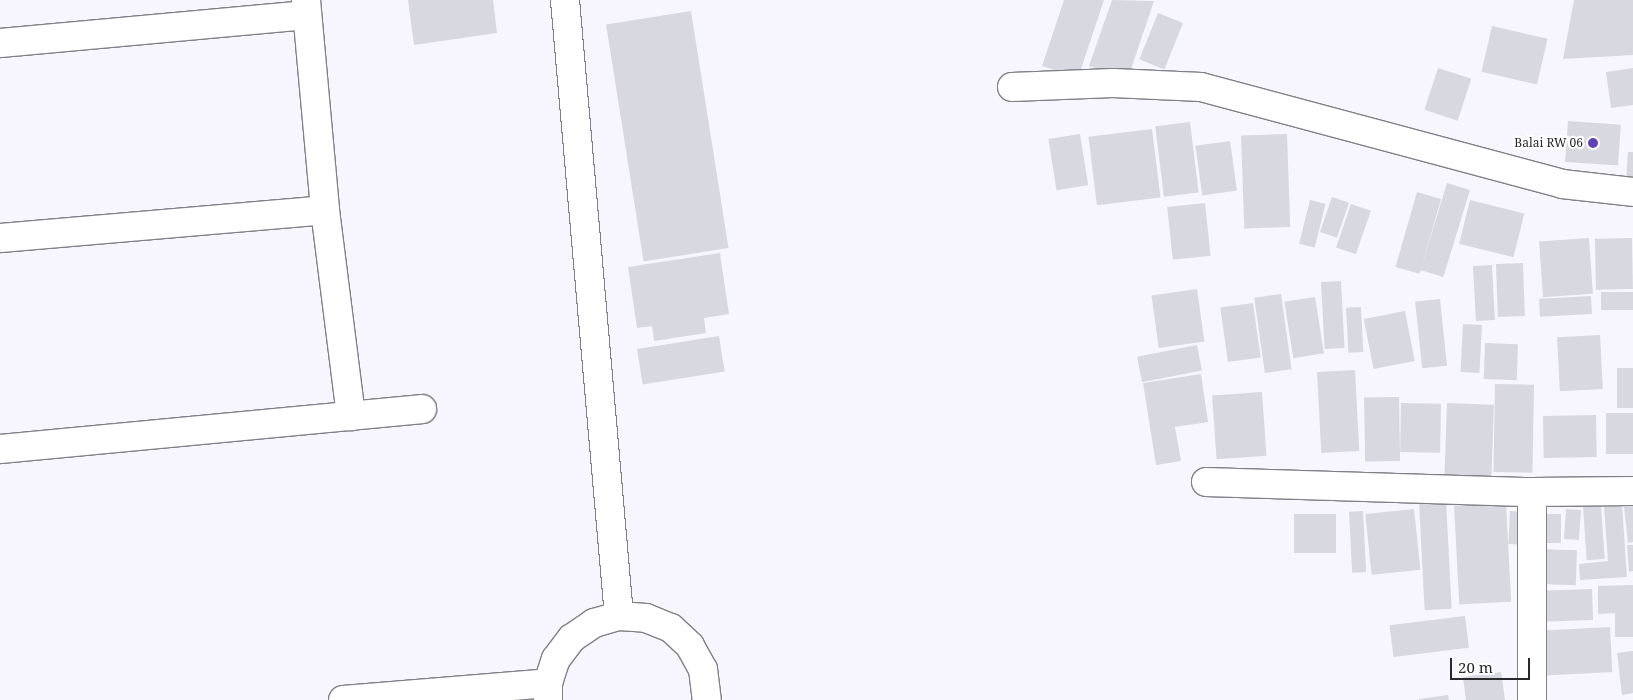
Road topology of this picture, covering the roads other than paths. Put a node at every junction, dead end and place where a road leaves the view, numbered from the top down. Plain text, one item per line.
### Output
1 (565, 0) edge
2 (307, 7) edge
3 (0, 43) edge
4 (1012, 87) dead end
5 (1633, 192) edge
6 (326, 210) junction
7 (0, 238) edge
8 (422, 408) dead end
9 (351, 416) junction
10 (0, 449) edge
11 (1206, 482) dead end
12 (1633, 491) edge
13 (1532, 492) junction
14 (619, 616) junction
15 (548, 692) edge
16 (343, 700) edge
17 (707, 700) edge
18 (1532, 700) edge

1 - 14 street
2 - 3 street
2 - 6 street
4 - 5 street
6 - 7 street
6 - 9 street
8 - 9 street
9 - 10 street
11 - 13 street
12 - 13 street
13 - 18 street
14 - 15 street
14 - 17 street
15 - 16 street

